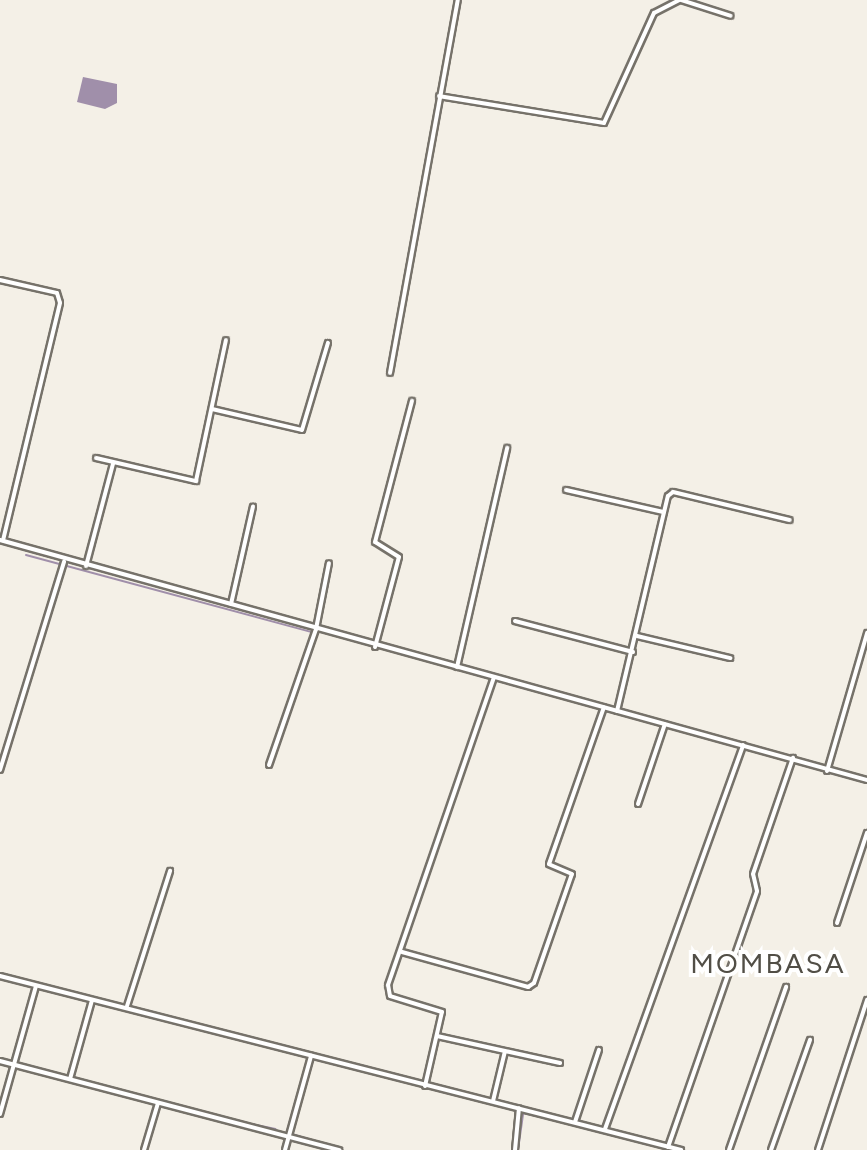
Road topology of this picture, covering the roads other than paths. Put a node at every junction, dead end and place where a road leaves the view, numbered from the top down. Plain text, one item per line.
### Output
1 (458, 0) edge
2 (680, 0) edge
3 (731, 16) dead end
4 (439, 96) junction
5 (0, 280) edge
6 (226, 340) dead end
7 (328, 343) dead end
8 (390, 373) dead end
9 (412, 401) dead end
10 (212, 409) junction
11 (507, 448) dead end
12 (96, 458) dead end
13 (113, 464) junction
14 (566, 490) dead end
15 (253, 506) dead end
16 (664, 512) junction
17 (790, 520) dead end
18 (2, 541) edge
19 (64, 561) junction
20 (329, 563) dead end
21 (86, 567) junction
22 (231, 604) junction
23 (515, 621) dead end
24 (316, 629) junction
25 (867, 633) edge
26 (637, 636) junction
27 (375, 647) junction
28 (633, 652) junction
29 (730, 658) dead end
30 (457, 667) junction
31 (494, 678) junction
32 (604, 707) junction
33 (617, 711) junction
34 (665, 724) junction
35 (743, 745) junction
36 (793, 758) junction
37 (269, 765) dead end
38 (0, 770) edge
39 (827, 771) junction
40 (867, 780) edge
41 (638, 804) dead end
42 (867, 833) edge
43 (170, 871) dead end
44 (837, 923) dead end
45 (402, 952) junction
46 (0, 976) edge
47 (36, 986) junction
48 (786, 987) dead end
49 (92, 1000) junction
50 (867, 1000) edge
51 (127, 1006) junction
52 (437, 1036) junction
53 (810, 1040) dead end
54 (599, 1050) dead end
55 (505, 1051) junction
56 (311, 1056) junction
57 (0, 1061) edge
58 (560, 1063) dead end
59 (13, 1064) junction
60 (70, 1079) junction
61 (425, 1086) junction
62 (493, 1101) junction
63 (158, 1103) junction
64 (519, 1108) junction
65 (0, 1114) edge
66 (575, 1122) junction
67 (605, 1129) junction
68 (289, 1136) junction
69 (668, 1147) junction
70 (144, 1150) edge
71 (285, 1150) edge
72 (340, 1150) edge
73 (515, 1150) edge
74 (681, 1150) edge
75 (729, 1150) edge
76 (771, 1150) edge
77 (818, 1150) edge

1 - 4 street
2 - 3 street
2 - 4 street
4 - 8 street
5 - 18 street
6 - 10 street
7 - 10 street
9 - 27 street
10 - 13 street
11 - 30 street
12 - 13 street
13 - 21 street
14 - 16 street
15 - 22 street
16 - 17 street
16 - 26 street
18 - 19 street
19 - 21 street
19 - 38 street
20 - 24 street
21 - 22 street
22 - 24 street
23 - 28 street
24 - 27 street
24 - 37 street
25 - 39 street
26 - 28 street
26 - 29 street
27 - 30 street
28 - 33 street
30 - 31 street
31 - 32 street
31 - 45 street
32 - 33 street
32 - 45 street
33 - 34 street
34 - 35 street
34 - 41 street
35 - 36 street
35 - 67 street
36 - 39 street
36 - 69 street
39 - 40 street
42 - 44 street
43 - 51 street
45 - 52 street
46 - 47 street
47 - 49 street
47 - 59 street
48 - 75 street
49 - 51 street
49 - 60 street
50 - 77 street
51 - 56 street
52 - 55 street
52 - 61 street
53 - 76 street
54 - 66 street
55 - 58 street
55 - 62 street
56 - 61 street
56 - 68 street
57 - 59 street
59 - 60 street
59 - 65 street
60 - 63 street
61 - 62 street
62 - 64 street
63 - 68 street
63 - 70 street
64 - 66 street
64 - 73 street
66 - 67 street
67 - 69 street
68 - 71 street
68 - 72 street
69 - 74 street

